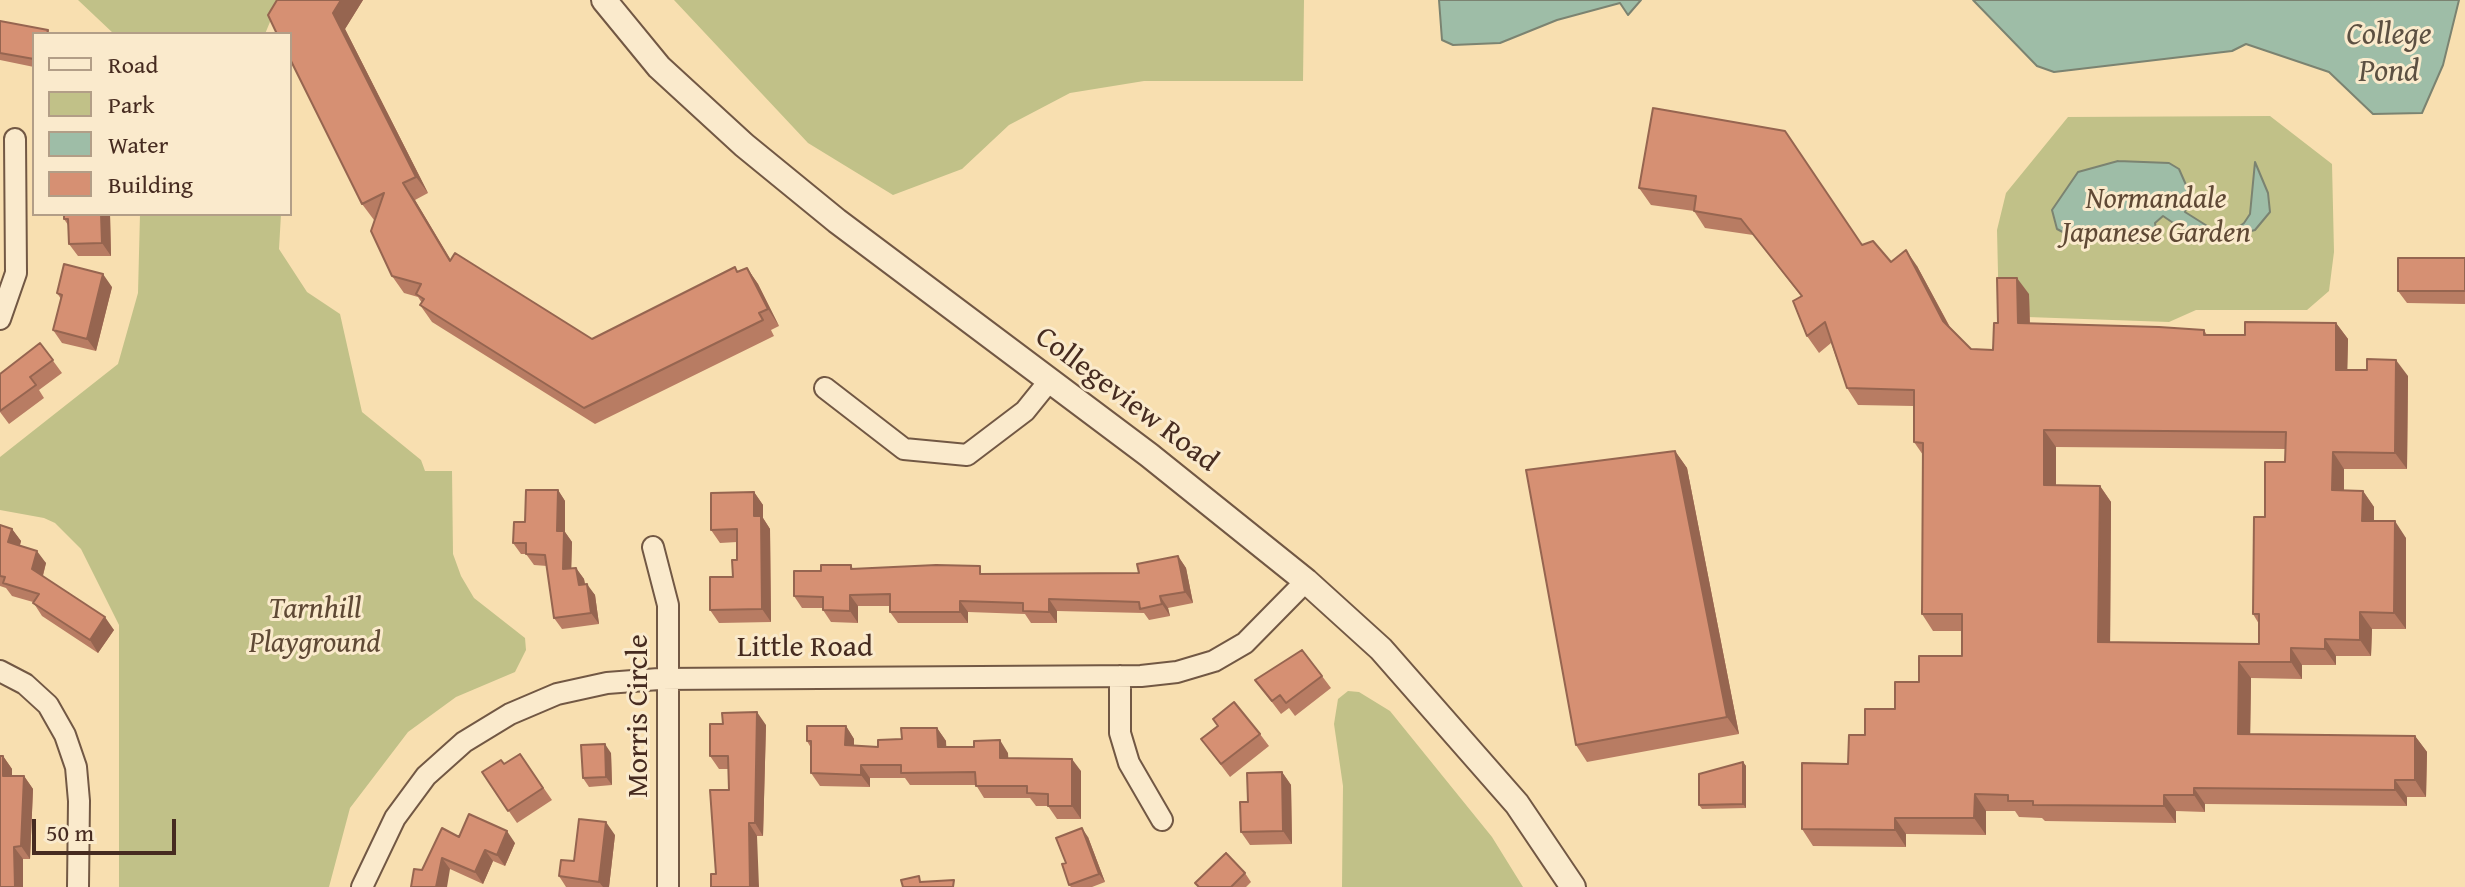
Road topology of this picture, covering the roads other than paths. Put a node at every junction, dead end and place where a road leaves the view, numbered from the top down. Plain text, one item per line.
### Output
1 (604, 0) edge
2 (15, 139) dead end
3 (0, 319) edge
4 (1050, 380) junction
5 (825, 388) dead end
6 (653, 547) dead end
7 (1306, 581) junction
8 (0, 671) edge
9 (1120, 676) junction
10 (669, 679) junction
11 (1162, 820) dead end
12 (78, 887) edge
13 (362, 887) edge
14 (668, 887) edge
15 (1573, 887) edge

1 - 4 street, Collegeview Road
2 - 3 street
4 - 5 street
4 - 7 street, Collegeview Road
6 - 10 street, Morris Circle
7 - 9 street, Little Road
7 - 15 street, Collegeview Road
8 - 12 street
9 - 10 street, Little Road
9 - 11 street
10 - 13 street, Little Road
10 - 14 street, Morris Circle

